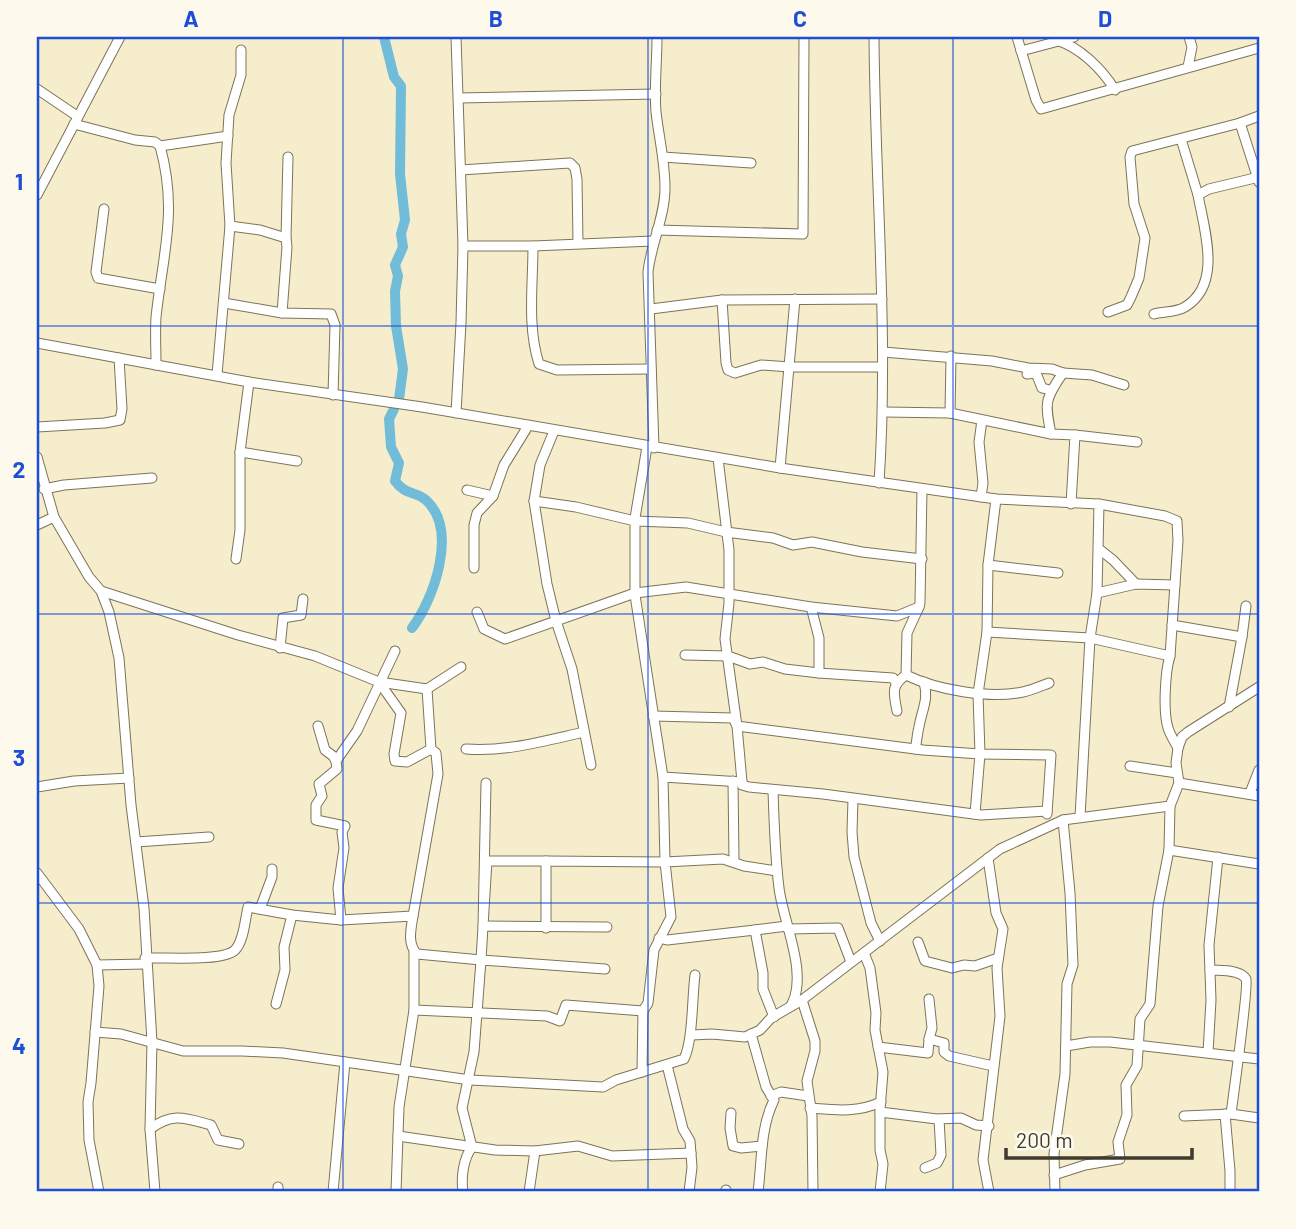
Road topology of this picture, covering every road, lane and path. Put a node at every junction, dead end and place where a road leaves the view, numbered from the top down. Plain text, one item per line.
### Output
1 (120, 37) edge
2 (456, 37) edge
3 (657, 37) edge
4 (804, 37) edge
5 (874, 37) edge
6 (1017, 37) edge
7 (1074, 37) edge
8 (1189, 37) edge
9 (1056, 40) junction
10 (1259, 48) edge
11 (241, 50) dead end
12 (1021, 51) junction
13 (1188, 67) junction
14 (37, 89) edge
15 (1115, 90) junction
16 (656, 94) junction
17 (459, 98) junction
18 (1259, 116) edge
19 (76, 120) junction
20 (1240, 123) junction
21 (228, 136) junction
22 (1181, 139) junction
23 (160, 146) junction
24 (288, 157) dead end
25 (663, 157) junction
26 (751, 163) dead end
27 (461, 170) junction
28 (1258, 179) edge
29 (37, 195) edge
30 (1198, 195) junction
31 (104, 209) dead end
32 (230, 226) junction
33 (657, 230) junction
34 (286, 238) junction
35 (653, 241) junction
36 (578, 243) junction
37 (463, 246) junction
38 (533, 246) junction
39 (160, 289) junction
40 (795, 299) junction
41 (882, 299) junction
42 (722, 300) junction
43 (224, 303) junction
44 (651, 309) junction
45 (1108, 312) dead end
46 (282, 313) junction
47 (1154, 314) dead end
48 (37, 344) edge
49 (883, 352) junction
50 (951, 356) junction
51 (119, 358) junction
52 (156, 365) junction
53 (1016, 366) junction
54 (790, 367) junction
55 (882, 367) junction
56 (651, 369) junction
57 (1063, 373) junction
58 (218, 375) junction
59 (249, 382) junction
60 (1124, 384) dead end
61 (1050, 390) junction
62 (333, 396) junction
63 (884, 412) junction
64 (456, 413) junction
65 (950, 413) junction
66 (982, 420) junction
67 (528, 426) junction
68 (37, 427) edge
69 (554, 431) junction
70 (1051, 434) junction
71 (1075, 435) junction
72 (1137, 442) dead end
73 (650, 447) junction
74 (240, 452) junction
75 (37, 457) edge
76 (718, 458) junction
77 (297, 461) dead end
78 (780, 468) junction
79 (152, 478) dead end
80 (879, 483) junction
81 (44, 489) junction
82 (922, 489) junction
83 (467, 490) dead end
84 (493, 496) junction
85 (981, 497) junction
86 (996, 499) junction
87 (534, 501) junction
88 (1071, 504) junction
89 (1100, 504) junction
90 (54, 517) junction
91 (635, 521) junction
92 (37, 525) edge
93 (726, 531) junction
94 (1098, 550) junction
95 (236, 559) dead end
96 (922, 559) junction
97 (988, 565) junction
98 (474, 568) dead end
99 (1058, 573) dead end
100 (1136, 584) junction
101 (1175, 585) junction
102 (101, 591) junction
103 (635, 593) junction
104 (1097, 593) junction
105 (728, 594) junction
106 (303, 599) dead end
107 (1246, 606) dead end
108 (811, 607) junction
109 (919, 607) junction
110 (477, 612) dead end
111 (556, 621) junction
112 (1172, 625) junction
113 (987, 632) junction
114 (1242, 637) junction
115 (1090, 638) junction
116 (280, 648) junction
117 (395, 651) dead end
118 (685, 655) dead end
119 (728, 656) junction
120 (1170, 656) junction
121 (461, 667) dead end
122 (819, 673) junction
123 (906, 675) junction
124 (379, 682) junction
125 (924, 682) junction
126 (896, 683) junction
127 (1049, 683) dead end
128 (1259, 687) edge
129 (427, 689) junction
130 (978, 694) junction
131 (1229, 707) junction
132 (897, 711) dead end
133 (653, 716) junction
134 (318, 726) dead end
135 (737, 726) junction
136 (584, 732) junction
137 (1178, 748) junction
138 (431, 749) junction
139 (466, 749) dead end
140 (915, 749) junction
141 (980, 754) junction
142 (335, 761) junction
143 (591, 765) dead end
144 (1130, 766) dead end
145 (1259, 770) edge
146 (1177, 773) junction
147 (663, 777) junction
148 (129, 778) junction
149 (738, 782) junction
150 (486, 783) dead end
151 (1179, 783) junction
152 (37, 787) edge
153 (773, 790) junction
154 (1255, 795) edge
155 (853, 799) junction
156 (1170, 806) junction
157 (1047, 811) junction
158 (975, 814) junction
159 (1080, 817) junction
160 (1063, 820) junction
161 (1047, 825) junction
162 (209, 837) dead end
163 (136, 842) junction
164 (1169, 850) junction
165 (1217, 857) junction
166 (988, 858) junction
167 (547, 861) junction
168 (734, 861) junction
169 (665, 862) junction
170 (1259, 864) edge
171 (272, 869) dead end
172 (777, 871) junction
173 (37, 873) edge
174 (260, 909) junction
175 (292, 915) junction
176 (413, 916) junction
177 (341, 920) junction
178 (483, 926) junction
179 (607, 927) dead end
180 (546, 928) junction
181 (787, 928) junction
182 (755, 930) junction
183 (659, 938) junction
184 (880, 941) junction
185 (918, 942) dead end
186 (414, 952) junction
187 (864, 953) junction
188 (998, 958) junction
189 (481, 960) junction
190 (146, 961) junction
191 (851, 962) junction
192 (97, 965) junction
193 (605, 968) dead end
194 (1210, 970) junction
195 (695, 975) dead end
196 (796, 979) junction
197 (804, 998) junction
198 (929, 999) dead end
199 (276, 1004) dead end
200 (790, 1007) junction
201 (414, 1010) junction
202 (643, 1011) junction
203 (477, 1012) junction
204 (774, 1017) junction
205 (95, 1032) junction
206 (751, 1034) junction
207 (692, 1035) junction
208 (929, 1040) junction
209 (152, 1042) junction
210 (1137, 1045) junction
211 (1066, 1046) junction
212 (878, 1047) junction
213 (1208, 1053) junction
214 (1238, 1056) junction
215 (1259, 1059) edge
216 (345, 1062) junction
217 (667, 1065) junction
218 (993, 1066) junction
219 (405, 1071) junction
220 (642, 1072) junction
221 (470, 1080) junction
222 (771, 1096) junction
223 (808, 1096) junction
224 (881, 1107) junction
225 (810, 1108) junction
226 (731, 1113) dead end
227 (1228, 1114) junction
228 (1184, 1116) dead end
229 (1259, 1118) edge
230 (939, 1119) junction
231 (989, 1126) junction
232 (150, 1129) junction
233 (398, 1136) junction
234 (239, 1144) dead end
235 (762, 1146) junction
236 (472, 1147) junction
237 (535, 1151) junction
238 (691, 1153) junction
239 (925, 1168) dead end
240 (1054, 1175) junction
241 (99, 1192) edge
242 (155, 1192) edge
243 (333, 1192) edge
244 (396, 1192) edge
245 (463, 1192) edge
246 (529, 1192) edge
247 (689, 1192) edge
248 (758, 1192) edge
249 (813, 1192) edge
250 (880, 1192) edge
251 (989, 1192) edge
252 (1055, 1192) edge
253 (1230, 1192) edge

1 - 19 street
2 - 17 street
3 - 16 street
4 - 33 street
5 - 41 street
6 - 12 street
7 - 9 street
8 - 13 street
9 - 12 street
9 - 15 street
10 - 13 street
11 - 21 street
12 - 15 street
13 - 15 street
14 - 19 street
16 - 17 street
16 - 25 street
17 - 27 street
18 - 20 street
19 - 23 street
19 - 29 street
20 - 22 street
20 - 28 street
21 - 23 street
21 - 32 street
22 - 30 street
22 - 45 street
23 - 39 street
24 - 34 street
25 - 26 street
25 - 33 street
27 - 36 street
27 - 37 street
28 - 30 street
30 - 47 street
31 - 39 street
32 - 34 street
32 - 43 street
33 - 35 street
34 - 46 street
35 - 36 street
35 - 44 street
36 - 38 street
37 - 38 street
37 - 64 street
38 - 56 street
39 - 52 street
40 - 41 street
40 - 42 street
40 - 54 street
41 - 49 street
42 - 44 street
42 - 54 street
43 - 46 street
43 - 58 street
44 - 56 street
46 - 62 street
48 - 51 street
49 - 50 street
49 - 55 street
50 - 53 street
50 - 65 street
51 - 52 street
51 - 68 street
52 - 58 street
53 - 57 street
53 - 61 street
54 - 55 street
54 - 78 street
55 - 63 street
56 - 73 street
57 - 60 street
57 - 61 street
58 - 59 street
59 - 62 street
59 - 74 street
61 - 70 street
62 - 64 street
63 - 65 street
63 - 80 street
64 - 67 street
65 - 66 street
66 - 70 street
66 - 85 street
67 - 69 street
67 - 84 street
69 - 73 street
69 - 87 street
70 - 71 street
71 - 72 street
71 - 88 street
73 - 76 street
73 - 91 street
74 - 77 street
74 - 95 street
75 - 81 street
76 - 78 street
76 - 93 street
78 - 80 street
79 - 81 street
80 - 82 street
81 - 90 street
82 - 85 street
82 - 96 street
83 - 84 street
84 - 98 street
85 - 86 street
86 - 88 street
86 - 97 street
87 - 91 street
87 - 111 street
88 - 89 street
89 - 94 street
89 - 101 street
90 - 92 street
90 - 102 street
91 - 93 street
91 - 103 street
93 - 96 street
93 - 105 street
94 - 100 street
94 - 104 street
96 - 109 street
97 - 99 street
97 - 113 street
100 - 101 street
100 - 104 street
101 - 112 street
102 - 116 street
102 - 148 street
103 - 105 street
103 - 111 street
103 - 133 street
104 - 115 street
105 - 108 street
105 - 119 street
106 - 116 street
107 - 114 street
108 - 109 street
108 - 122 street
109 - 123 street
110 - 111 street
111 - 136 street
112 - 114 street
112 - 120 street
113 - 115 street
113 - 130 street
114 - 131 street
115 - 120 street
115 - 159 street
116 - 124 street
117 - 124 street
118 - 119 street
119 - 122 street
119 - 135 street
120 - 137 street
121 - 129 street
122 - 126 street
123 - 125 street
123 - 126 street
124 - 129 street
124 - 138 street
124 - 142 street
125 - 130 street
125 - 140 street
126 - 132 street
127 - 130 street
128 - 131 street
129 - 138 street
130 - 141 street
131 - 137 street
133 - 135 street
133 - 147 street
134 - 142 street
135 - 140 street
135 - 149 street
136 - 139 street
136 - 143 street
137 - 146 street
138 - 176 street
140 - 141 street
141 - 157 street
141 - 158 street
142 - 177 street
144 - 146 street
145 - 154 street
146 - 151 street
147 - 149 street
147 - 169 street
148 - 152 street
148 - 163 street
149 - 153 street
149 - 168 street
150 - 178 street
151 - 154 street
151 - 156 street
153 - 155 street
153 - 172 street
155 - 158 street
155 - 184 street
156 - 159 street
156 - 164 street
157 - 158 street
157 - 161 street
159 - 160 street
160 - 161 street
160 - 211 street
161 - 166 street
162 - 163 street
163 - 190 street
164 - 165 street
164 - 210 street
165 - 170 street
165 - 194 street
166 - 184 street
166 - 188 street
167 - 169 street
167 - 178 street
167 - 180 street
168 - 169 street
168 - 172 street
169 - 183 street
171 - 174 street
172 - 181 street
173 - 192 street
174 - 175 street
174 - 190 street
175 - 177 street
175 - 199 street
176 - 177 street
176 - 186 street
178 - 180 street
178 - 189 street
179 - 180 street
181 - 182 street
181 - 191 street
181 - 196 street
182 - 183 street
182 - 204 street
183 - 202 street
184 - 187 street
185 - 188 street
186 - 189 street
186 - 201 street
187 - 191 street
187 - 212 street
188 - 218 street
189 - 193 street
189 - 203 street
190 - 192 street
190 - 209 street
191 - 197 street
192 - 205 street
194 - 213 street
194 - 214 street
195 - 207 street
196 - 197 street
196 - 200 street
197 - 200 street
197 - 223 street
198 - 208 street
200 - 204 street
201 - 203 street
201 - 219 street
202 - 203 street
202 - 220 street
203 - 221 street
204 - 206 street
205 - 209 street
205 - 241 street
206 - 207 street
206 - 222 street
207 - 217 street
208 - 212 street
208 - 218 street
209 - 216 street
209 - 232 street
210 - 211 street
210 - 213 street
210 - 240 street
211 - 240 street
212 - 224 street
213 - 214 street
214 - 215 street
214 - 227 street
216 - 219 street
216 - 243 street
217 - 220 street
217 - 238 street
218 - 231 street
219 - 221 street
219 - 233 street
220 - 221 street
221 - 236 street
222 - 223 street
222 - 235 street
223 - 225 street
224 - 225 street
224 - 230 street
224 - 250 street
225 - 249 street
226 - 235 street
227 - 228 street
227 - 229 street
227 - 253 street
230 - 231 street
230 - 239 street
231 - 251 street
232 - 234 street
232 - 242 street
233 - 236 street
233 - 244 street
235 - 248 street
236 - 237 street
236 - 245 street
237 - 238 street
237 - 246 street
238 - 247 street
240 - 252 street

